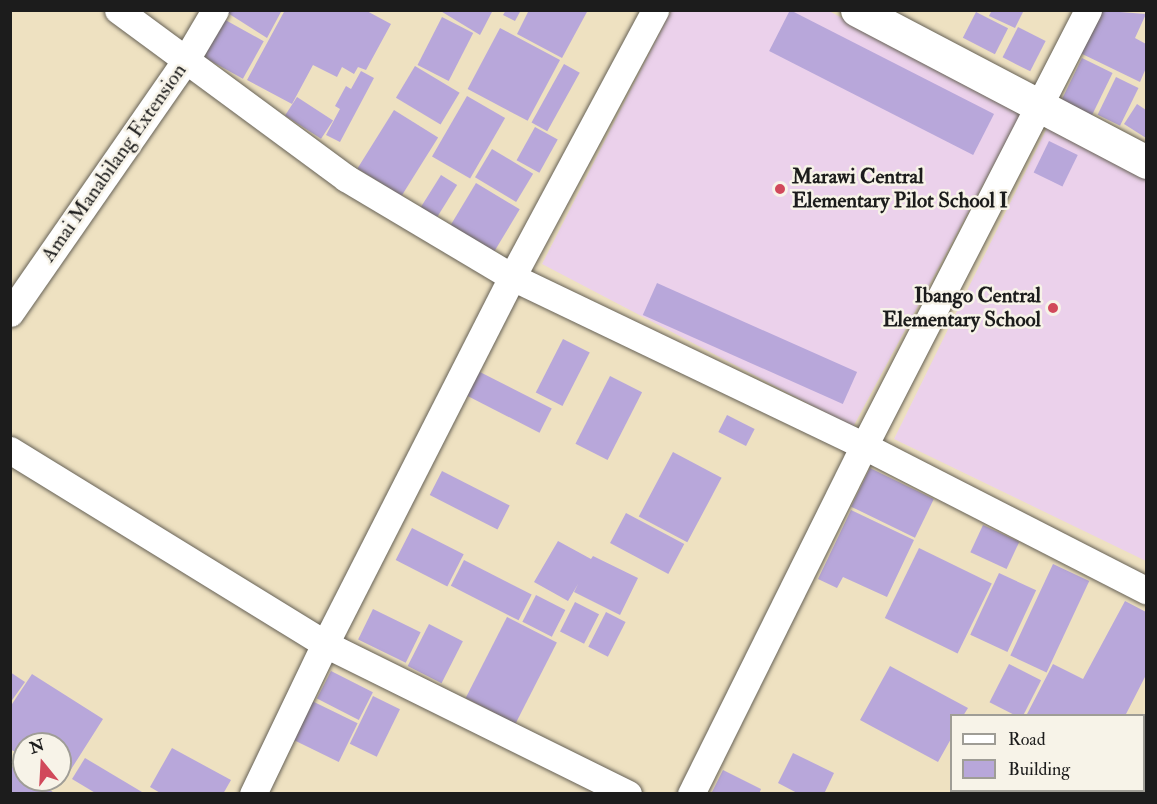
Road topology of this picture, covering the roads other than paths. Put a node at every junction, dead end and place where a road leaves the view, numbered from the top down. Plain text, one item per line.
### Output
1 (118, 10) edge
2 (215, 10) edge
3 (655, 10) edge
4 (857, 10) edge
5 (1088, 10) edge
6 (185, 61) junction
7 (1037, 107) junction
8 (1146, 162) edge
9 (512, 277) junction
10 (10, 313) edge
11 (864, 446) junction
12 (10, 450) edge
13 (1146, 590) edge
14 (325, 644) junction
15 (254, 794) edge
16 (628, 794) edge
17 (691, 794) edge

1 - 6 street
2 - 6 street, Amai Manabilang Extension
3 - 9 street
4 - 7 main road
5 - 7 street
6 - 9 street
6 - 10 street, Amai Manabilang Extension
7 - 8 main road
7 - 11 street
9 - 11 street
9 - 14 street
11 - 13 street
11 - 17 street
12 - 14 street
14 - 15 street
14 - 16 street

